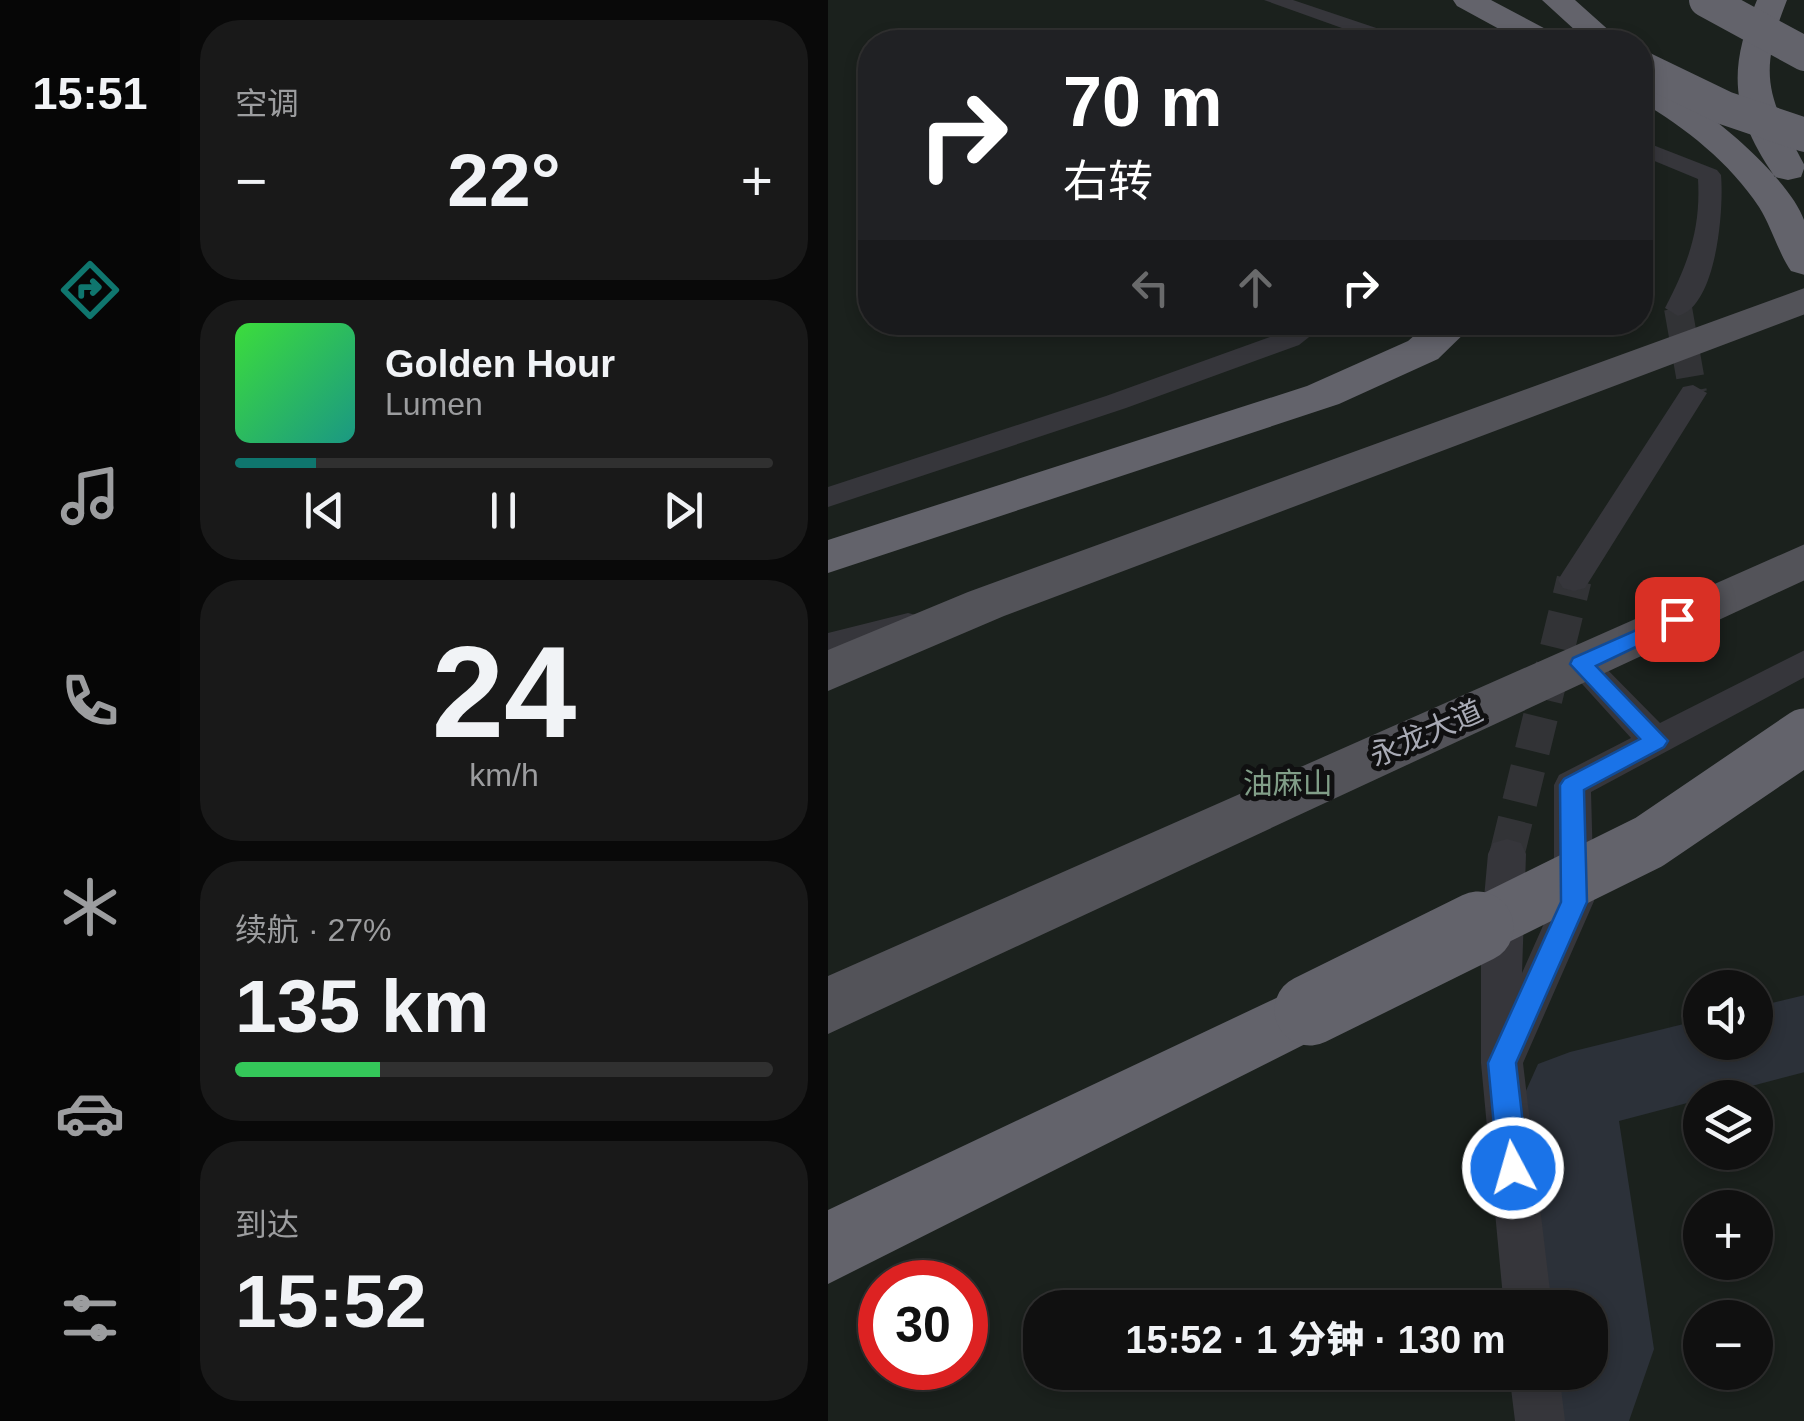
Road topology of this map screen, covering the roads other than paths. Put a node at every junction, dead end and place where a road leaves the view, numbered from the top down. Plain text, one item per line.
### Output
1 (1274, 0) edge
2 (1556, 0) edge
3 (1706, 0) edge
4 (1772, 0) edge
5 (1785, 0) edge
6 (1455, 6) edge
7 (1804, 10) edge
8 (1364, 30) edge
9 (1465, 30) edge
10 (1516, 30) edge
11 (1592, 30) edge
12 (1804, 54) edge
13 (1653, 73) edge
14 (1653, 94) edge
15 (1804, 135) edge
16 (1653, 152) edge
17 (1804, 192) edge
18 (1803, 292) edge
19 (1678, 308) tunnel mouth
20 (1296, 335) edge
21 (1441, 335) edge
22 (1693, 393) tunnel mouth
23 (828, 496) edge
24 (828, 557) edge
25 (1804, 560) edge
26 (1574, 580) tunnel mouth
27 (986, 604) junction
28 (828, 645) edge
29 (1804, 662) edge
30 (1581, 664) junction
31 (828, 672) edge
32 (1804, 736) edge
33 (1656, 741) junction
34 (1507, 854) tunnel mouth
35 (828, 1006) edge
36 (1502, 1063) junction
37 (828, 1248) edge
38 (1526, 1290) edge
39 (1536, 1390) edge
40 (1540, 1421) edge

1 - 8 street
2 - 11 highway
3 - 12 highway, bridge
4 - 17 highway, bridge
5 - 7 highway
6 - 9 highway
6 - 10 highway
13 - 15 highway, bridge
14 - 18 highway
16 - 19 street
18 - 27 main road
20 - 23 street
21 - 24 highway
22 - 26 street
25 - 30 main road, 永龙大道
27 - 28 street
27 - 31 main road
29 - 33 street
30 - 33 street
30 - 35 main road, 永龙大道
32 - 37 highway, bridge
33 - 36 street
34 - 36 street
36 - 38 street
39 - 40 street

